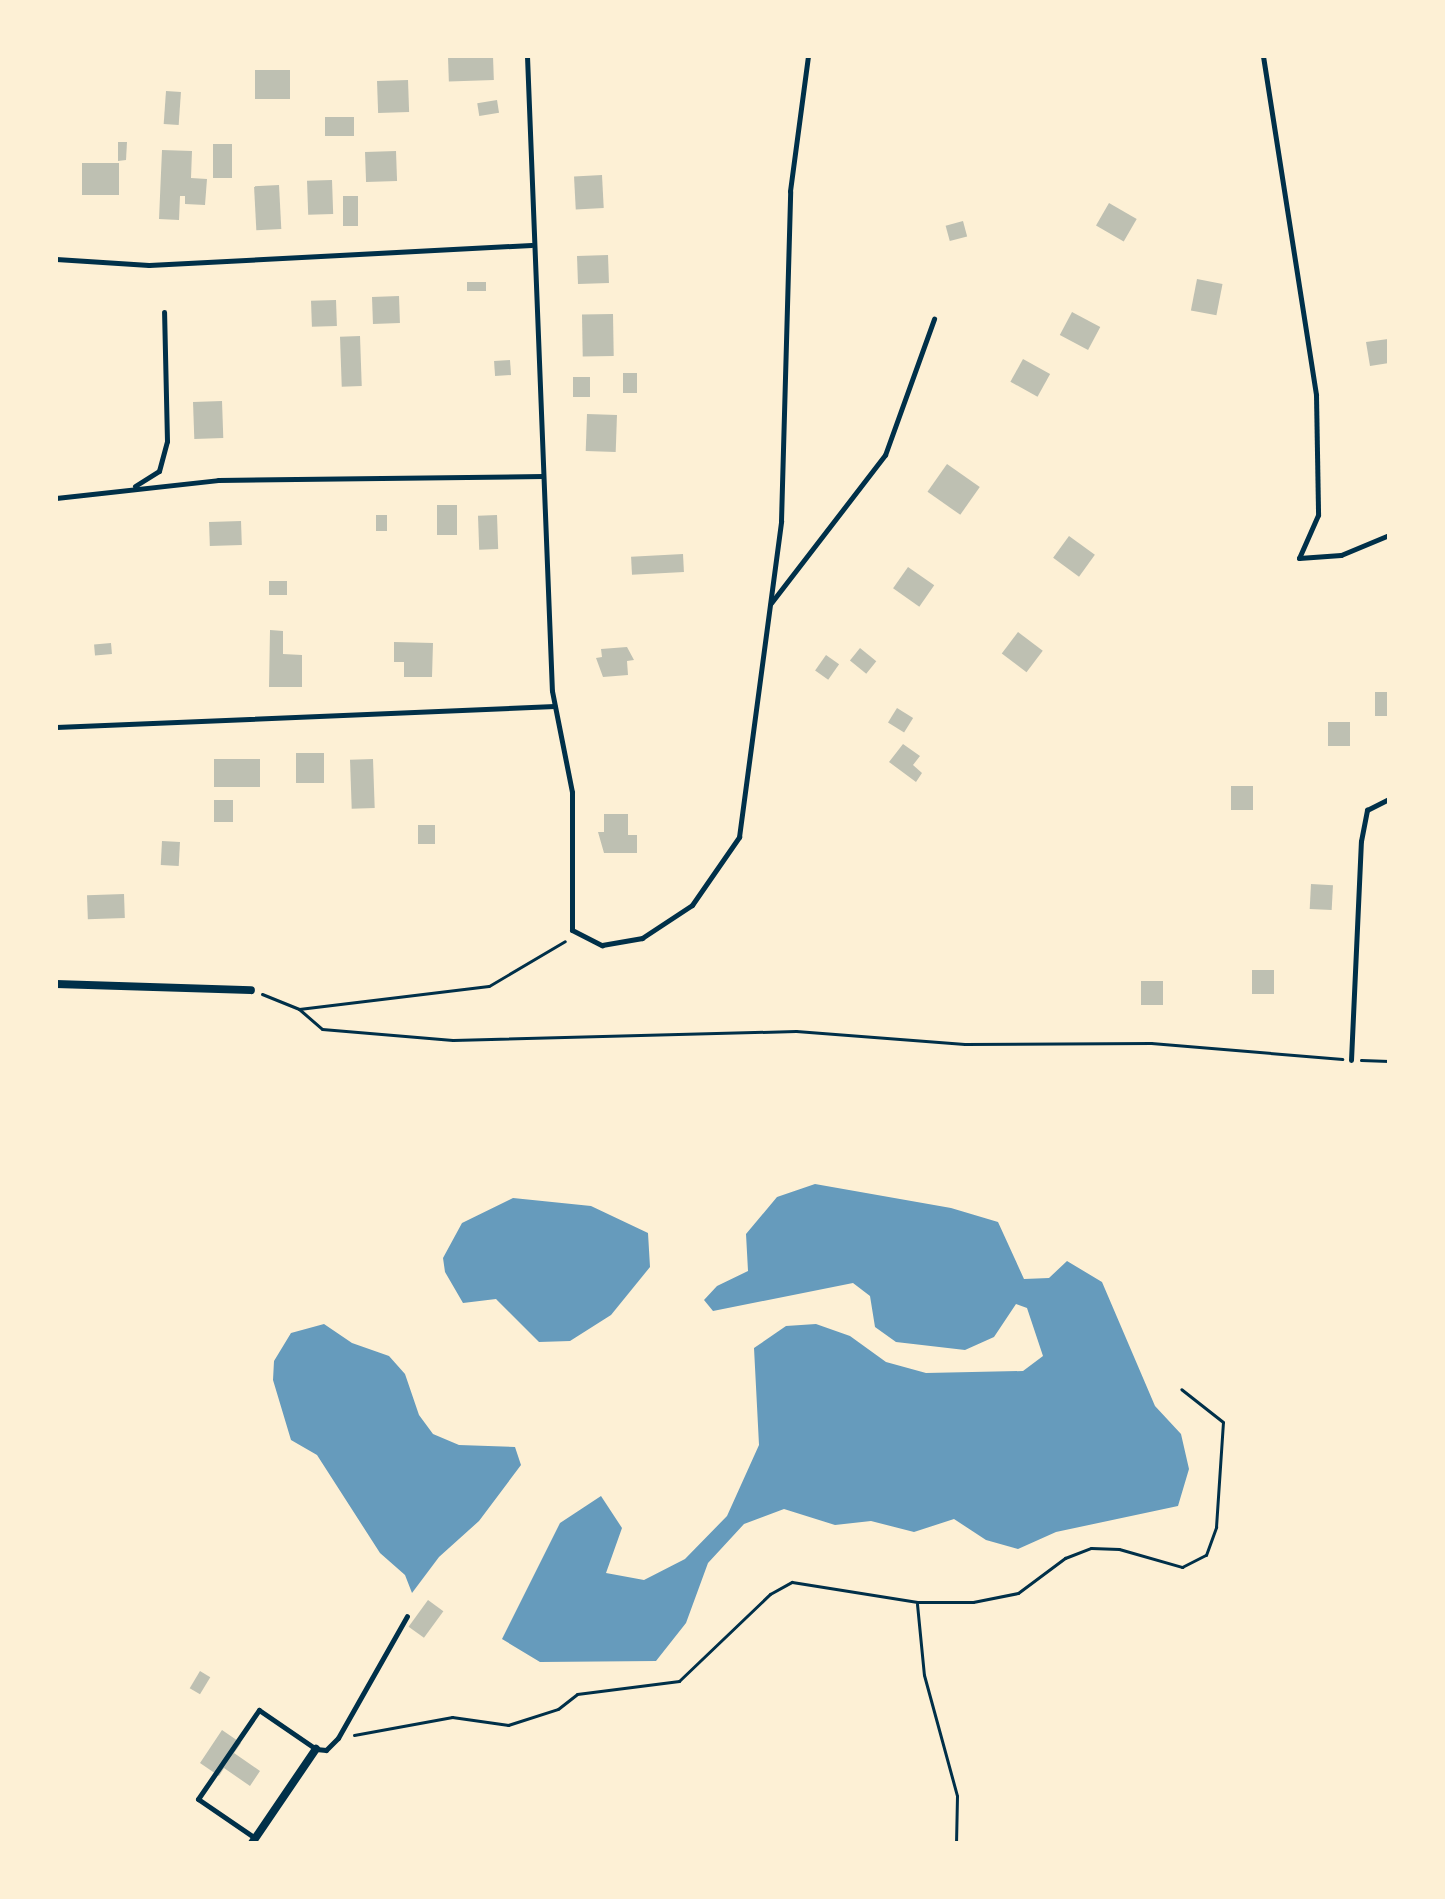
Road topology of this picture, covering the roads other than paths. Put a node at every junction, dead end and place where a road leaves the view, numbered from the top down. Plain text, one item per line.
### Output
1 (527, 56) edge
2 (808, 56) edge
3 (1263, 56) edge
4 (531, 245) junction
5 (56, 259) edge
6 (164, 312) dead end
7 (934, 319) dead end
8 (543, 476) junction
9 (134, 486) junction
10 (56, 498) edge
11 (1389, 535) edge
12 (770, 603) junction
13 (555, 706) junction
14 (56, 727) edge
15 (1389, 799) edge
16 (56, 984) edge
17 (251, 990) road end
18 (1351, 1060) road end
19 (407, 1616) dead end
20 (316, 1749) junction
21 (253, 1840) edge

1 - 4 lane
2 - 12 lane
3 - 11 lane
4 - 5 lane
4 - 8 lane
6 - 9 lane
7 - 12 lane
8 - 9 lane
8 - 13 lane
9 - 10 lane
12 - 13 lane
13 - 14 lane
15 - 18 lane
16 - 17 street
19 - 20 lane
20 - 21 street
20 - 21 lane

